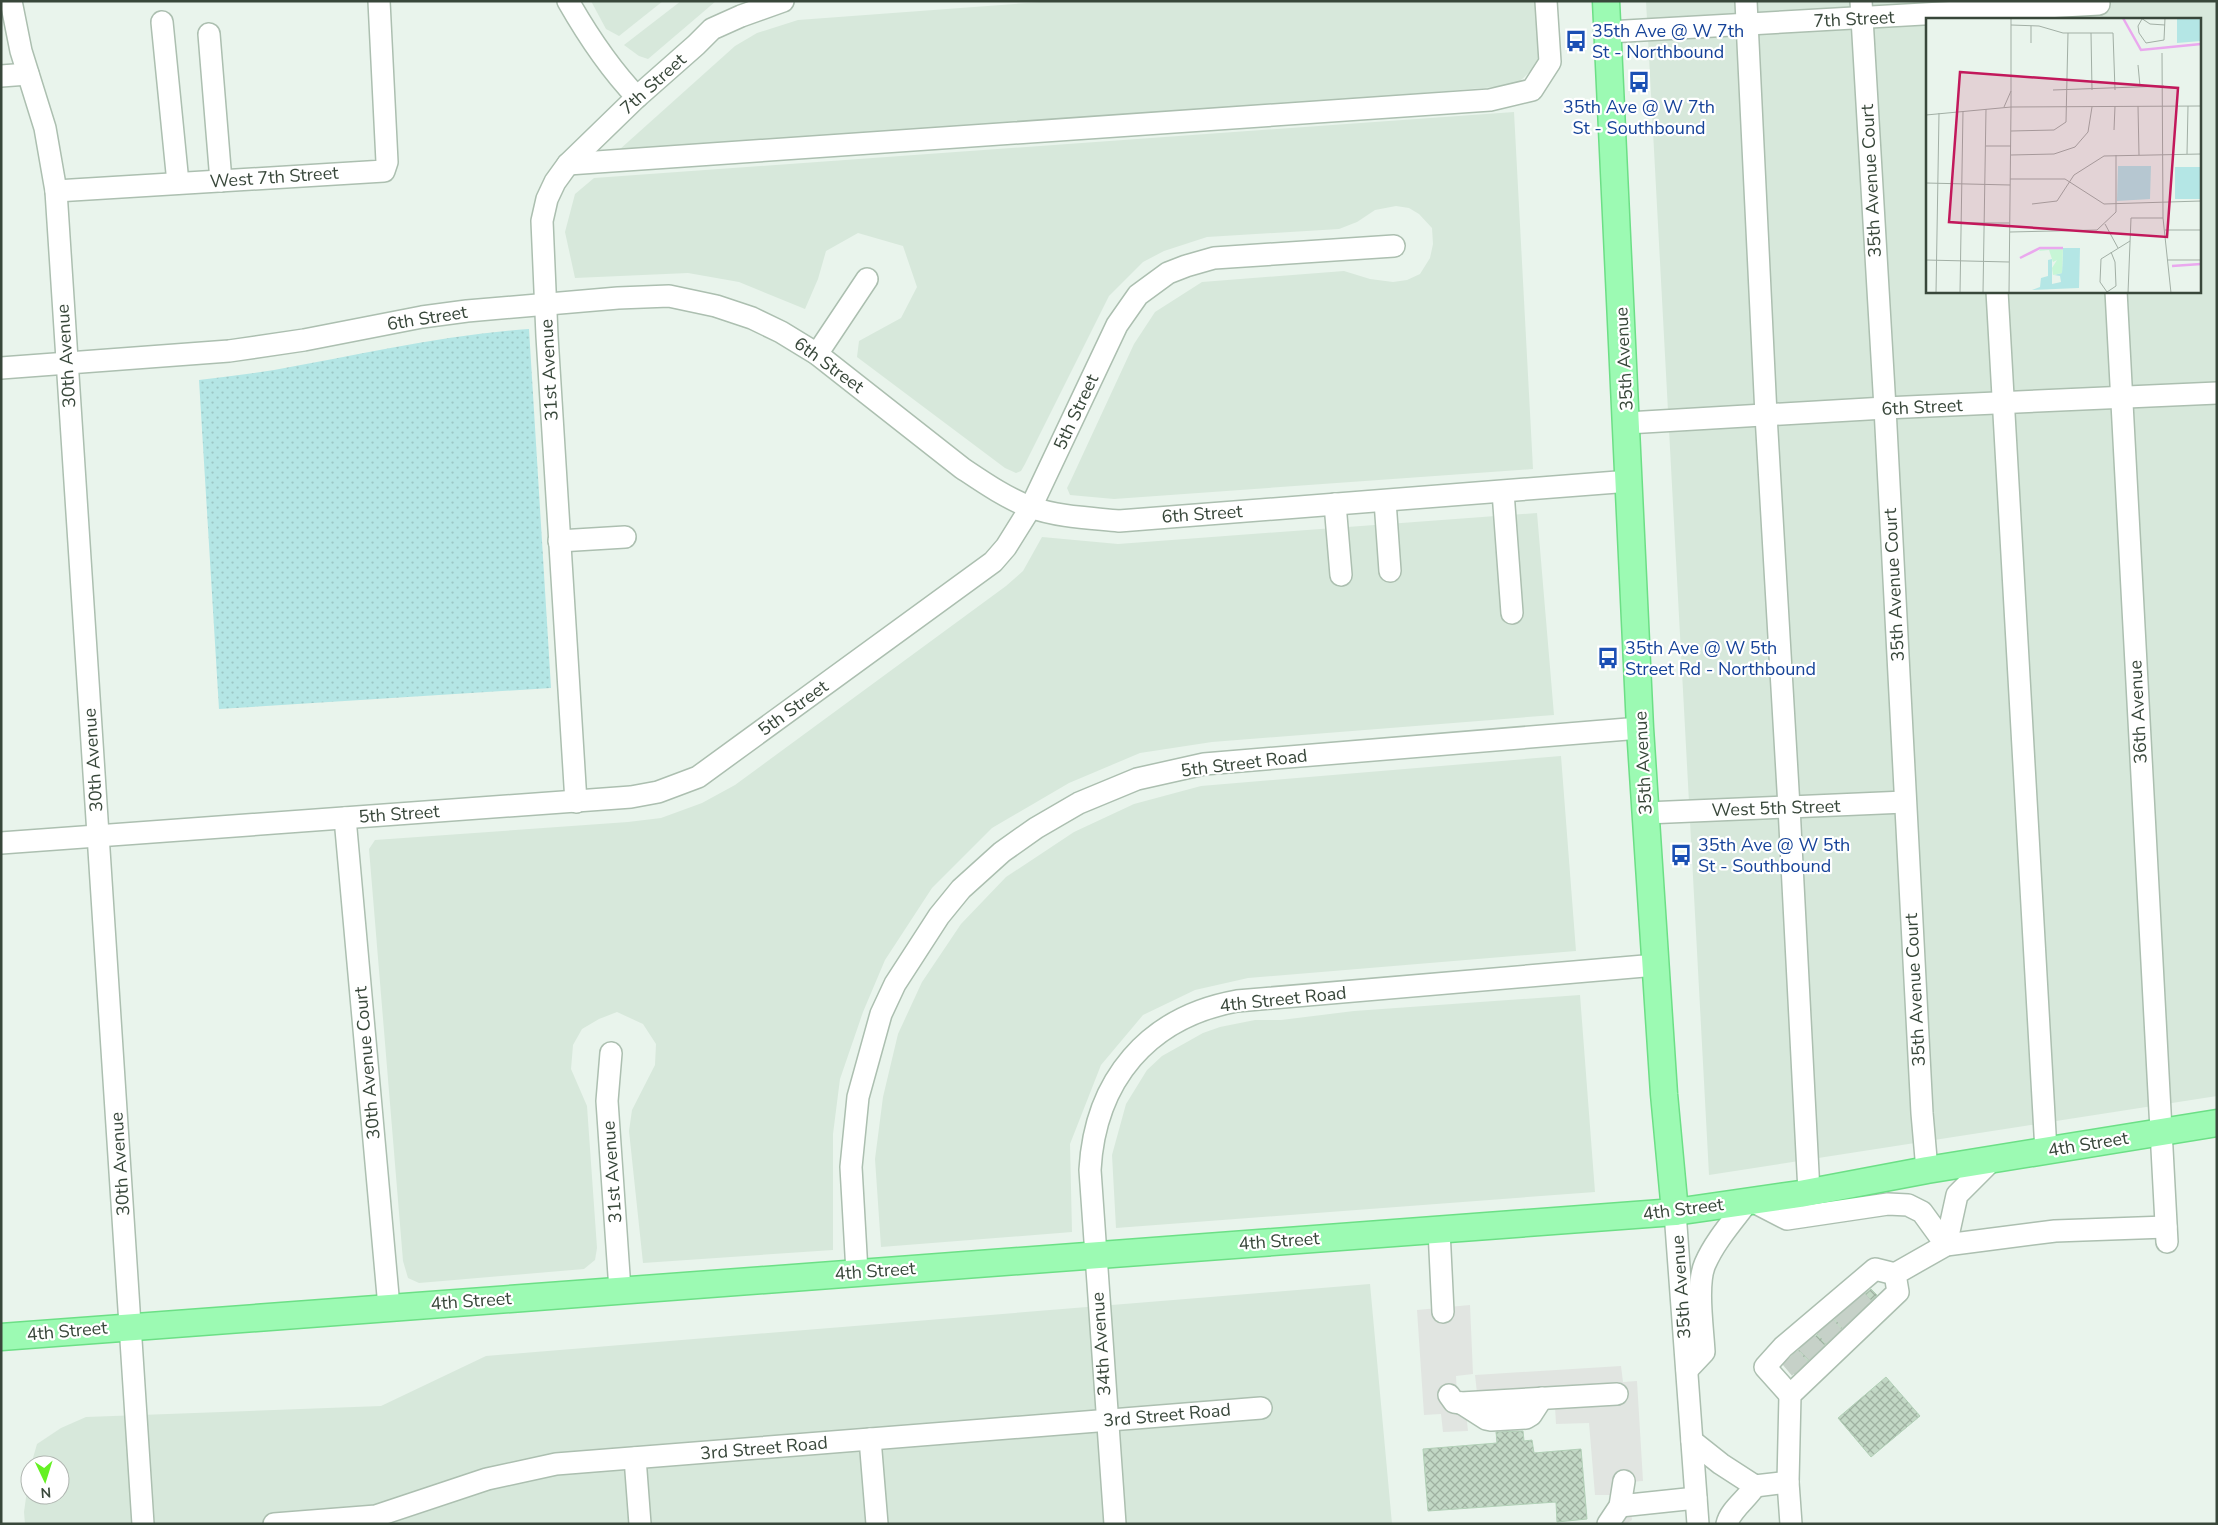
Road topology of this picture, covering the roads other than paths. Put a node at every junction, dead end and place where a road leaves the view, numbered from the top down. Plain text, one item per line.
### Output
1 (11, 1) edge
2 (379, 1) edge
3 (568, 1) edge
4 (730, 1) edge
5 (782, 1) edge
6 (1546, 1) edge
7 (1606, 1) edge
8 (1746, 1) edge
9 (2099, 8) edge
10 (1861, 10) edge
11 (1983, 10) edge
12 (162, 22) dead end
13 (727, 22) junction
14 (1747, 25) junction
15 (1608, 32) junction
16 (209, 34) dead end
17 (28, 74) junction
18 (1, 76) edge
19 (637, 96) junction
20 (568, 164) junction
21 (221, 181) junction
22 (178, 183) junction
23 (56, 191) junction
24 (547, 199) joint
25 (1394, 246) dead end
26 (867, 279) dead end
27 (1997, 292) edge
28 (2116, 292) edge
29 (546, 304) junction
30 (817, 354) junction
31 (67, 363) junction
32 (1, 368) edge
33 (2217, 393) edge
34 (2123, 398) junction
35 (2002, 403) junction
36 (1885, 408) junction
37 (1766, 415) junction
38 (1627, 423) junction
39 (1630, 481) junction
40 (1503, 492) junction
41 (1385, 501) junction
42 (1335, 504) junction
43 (1031, 507) junction
44 (625, 537) dead end
45 (559, 541) junction
46 (1390, 571) dead end
47 (1341, 575) dead end
48 (1512, 613) dead end
49 (1640, 728) junction
50 (576, 802) junction
51 (1905, 802) junction
52 (1789, 807) junction
53 (1646, 813) junction
54 (346, 818) junction
55 (98, 836) junction
56 (1, 843) edge
57 (1656, 965) junction
58 (611, 1053) dead end
59 (2217, 1123) edge
60 (2161, 1132) junction
61 (2046, 1151) junction
62 (1993, 1159) junction
63 (1928, 1170) junction
64 (1809, 1192) junction
65 (1750, 1201) junction
66 (1676, 1212) junction
67 (1439, 1230) junction
68 (1946, 1245) junction
69 (1096, 1255) junction
70 (857, 1272) junction
71 (1895, 1274) junction
72 (620, 1290) junction
73 (389, 1307) junction
74 (1853, 1310) junction
75 (1443, 1312) dead end
76 (130, 1326) junction
77 (1829, 1332) junction
78 (1, 1337) edge
79 (1804, 1355) junction
80 (1687, 1370) junction
81 (1617, 1394) dead end
82 (1790, 1395) junction
83 (1455, 1399) dead end
84 (1261, 1408) dead end
85 (1107, 1420) junction
86 (870, 1439) junction
87 (1692, 1441) junction
88 (635, 1458) junction
89 (1624, 1481) dead end
90 (1788, 1482) junction
91 (1756, 1486) junction
92 (1696, 1498) junction
93 (1620, 1506) junction
94 (386, 1518) edge
95 (143, 1524) edge
96 (274, 1524) edge
97 (640, 1524) edge
98 (877, 1524) edge
99 (1115, 1524) edge
100 (1608, 1524) edge
101 (1698, 1524) edge
102 (1727, 1524) edge
103 (1791, 1524) edge

1 - 17 street, 30th Avenue
2 - 21 street, West 7th Street
3 - 19 street
4 - 13 street
5 - 13 street, 7th Street
6 - 20 street
7 - 15 main road, 35th Avenue
8 - 14 street
9 - 11 street, 7th Street
10 - 11 street, 7th Street
10 - 14 street, 7th Street
10 - 36 street, 35th Avenue Court
12 - 22 street
13 - 19 street, 7th Street
14 - 15 street, 7th Street
14 - 37 street
15 - 38 main road, 35th Avenue
16 - 21 street
17 - 18 street
17 - 23 street, 30th Avenue
19 - 20 street, 7th Street
20 - 24 street, 7th Street
21 - 22 street, West 7th Street
22 - 23 street, West 7th Street
23 - 31 street, 30th Avenue
24 - 29 street, 31st Avenue
25 - 43 street, 5th Street
26 - 30 street
27 - 35 street
28 - 34 street, 36th Avenue
29 - 30 street, 6th Street
29 - 31 street, 6th Street
29 - 45 street, 31st Avenue
30 - 43 street, 6th Street
31 - 32 street, 6th Street
31 - 55 street, 30th Avenue
33 - 34 street, 6th Street
34 - 35 street, 6th Street
34 - 60 street, 36th Avenue
35 - 36 street, 6th Street
35 - 61 street
36 - 37 street, 6th Street
36 - 51 street, 35th Avenue Court
37 - 38 street, 6th Street
37 - 52 street
38 - 39 main road, 35th Avenue
39 - 40 street, 6th Street
39 - 49 main road, 35th Avenue
40 - 41 street, 6th Street
40 - 48 street
41 - 42 street, 6th Street
41 - 46 street
42 - 43 street, 6th Street
42 - 47 street
43 - 50 street, 5th Street
44 - 45 street
45 - 50 street, 31st Avenue
49 - 53 main road, 35th Avenue
49 - 70 street, 5th Street Road
50 - 54 street, 5th Street
51 - 52 street, West 5th Street
51 - 63 street, 35th Avenue Court
52 - 53 street, West 5th Street
52 - 64 street
53 - 57 main road, 35th Avenue
54 - 55 street, 5th Street
54 - 73 street, 30th Avenue Court
55 - 56 street, 5th Street
55 - 76 street, 30th Avenue
57 - 66 main road, 35th Avenue
57 - 69 street, 4th Street Road
58 - 72 street, 31st Avenue
59 - 60 main road, 4th Street
60 - 61 main road, 4th Street
60 - 68 street, 36th Avenue
61 - 62 main road, 4th Street
62 - 63 main road, 4th Street
62 - 68 street
63 - 64 main road, 4th Street
64 - 65 main road, 4th Street
65 - 66 main road, 4th Street
65 - 68 street
65 - 80 street
66 - 67 main road, 4th Street
66 - 80 street, 35th Avenue
67 - 69 main road, 4th Street
67 - 75 street
68 - 71 street
69 - 70 main road, 4th Street
69 - 85 street, 34th Avenue
70 - 72 main road, 4th Street
71 - 74 street
71 - 74 street
72 - 73 main road, 4th Street
73 - 76 main road, 4th Street
74 - 77 street
74 - 77 street
76 - 78 main road, 4th Street
76 - 95 street, 30th Avenue
77 - 79 street
77 - 79 street
79 - 82 street
79 - 82 street
80 - 87 street, 35th Avenue
81 - 83 street
82 - 90 street
84 - 85 street, 3rd Street Road
85 - 86 street, 3rd Street Road
85 - 99 street, 34th Avenue
86 - 88 street, 3rd Street Road
86 - 98 street
87 - 91 street
87 - 92 street, 35th Avenue
88 - 94 street, 3rd Street Road
88 - 97 street
89 - 93 street
90 - 91 street
90 - 103 street
91 - 102 street
92 - 93 street
92 - 101 street, 35th Avenue
93 - 100 street
94 - 96 street, 3rd Street Road

